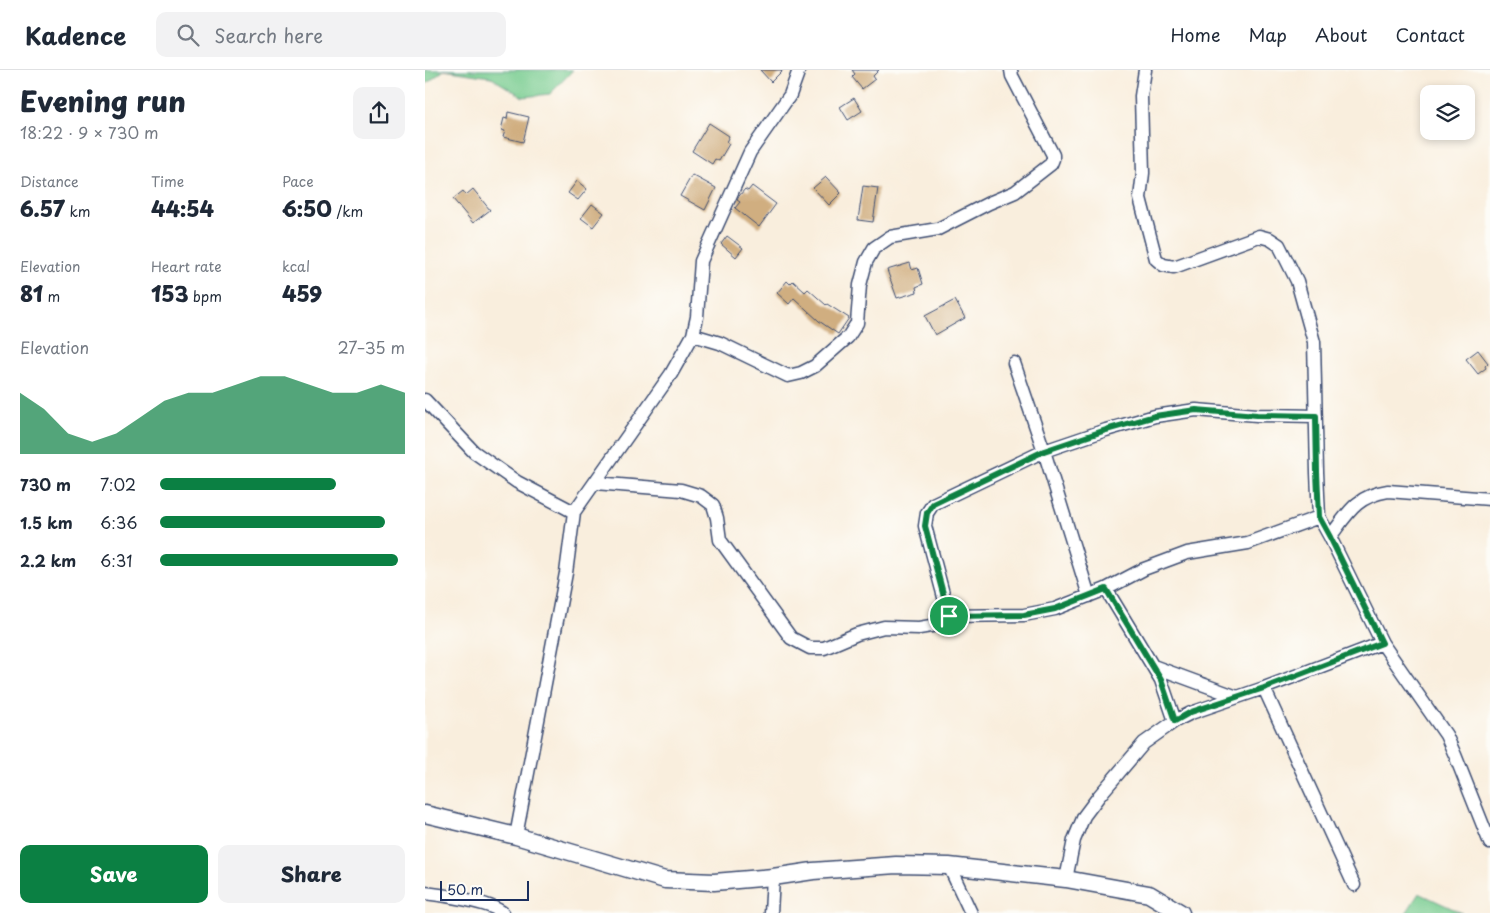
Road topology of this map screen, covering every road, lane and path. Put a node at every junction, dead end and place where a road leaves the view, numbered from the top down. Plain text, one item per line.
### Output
1 (799, 70) edge
2 (1011, 70) edge
3 (1145, 70) edge
4 (693, 335) junction
5 (1014, 363) dead end
6 (425, 400) edge
7 (1316, 416) junction
8 (1044, 451) junction
9 (595, 483) junction
10 (1490, 499) edge
11 (574, 512) junction
12 (1319, 517) junction
13 (1330, 537) junction
14 (1106, 589) junction
15 (1089, 596) junction
16 (949, 616) junction
17 (1382, 643) junction
18 (1153, 666) junction
19 (1264, 688) junction
20 (1237, 697) junction
21 (1175, 721) junction
22 (425, 814) edge
23 (1487, 825) edge
24 (516, 836) junction
25 (1490, 843) edge
26 (949, 866) junction
27 (773, 877) junction
28 (1066, 879) junction
29 (1354, 885) dead end
30 (425, 893) edge
31 (503, 913) edge
32 (771, 913) edge
33 (971, 913) edge
34 (1181, 913) edge

1 - 4 street
2 - 4 street
3 - 7 street
4 - 9 street
5 - 8 street
6 - 11 street
7 - 8 street
7 - 12 street
8 - 15 street
8 - 16 street
9 - 11 street
9 - 16 street
10 - 13 street
11 - 24 street
12 - 13 street
12 - 14 street
13 - 17 street
14 - 15 street
14 - 18 street
15 - 16 street
17 - 19 street
17 - 23 street
18 - 20 street
18 - 21 street
19 - 20 street
19 - 29 street
20 - 21 street
21 - 28 street
22 - 24 street
23 - 25 street
24 - 27 street
26 - 27 street
26 - 28 street
26 - 33 street
27 - 32 street
28 - 34 street
30 - 31 street

